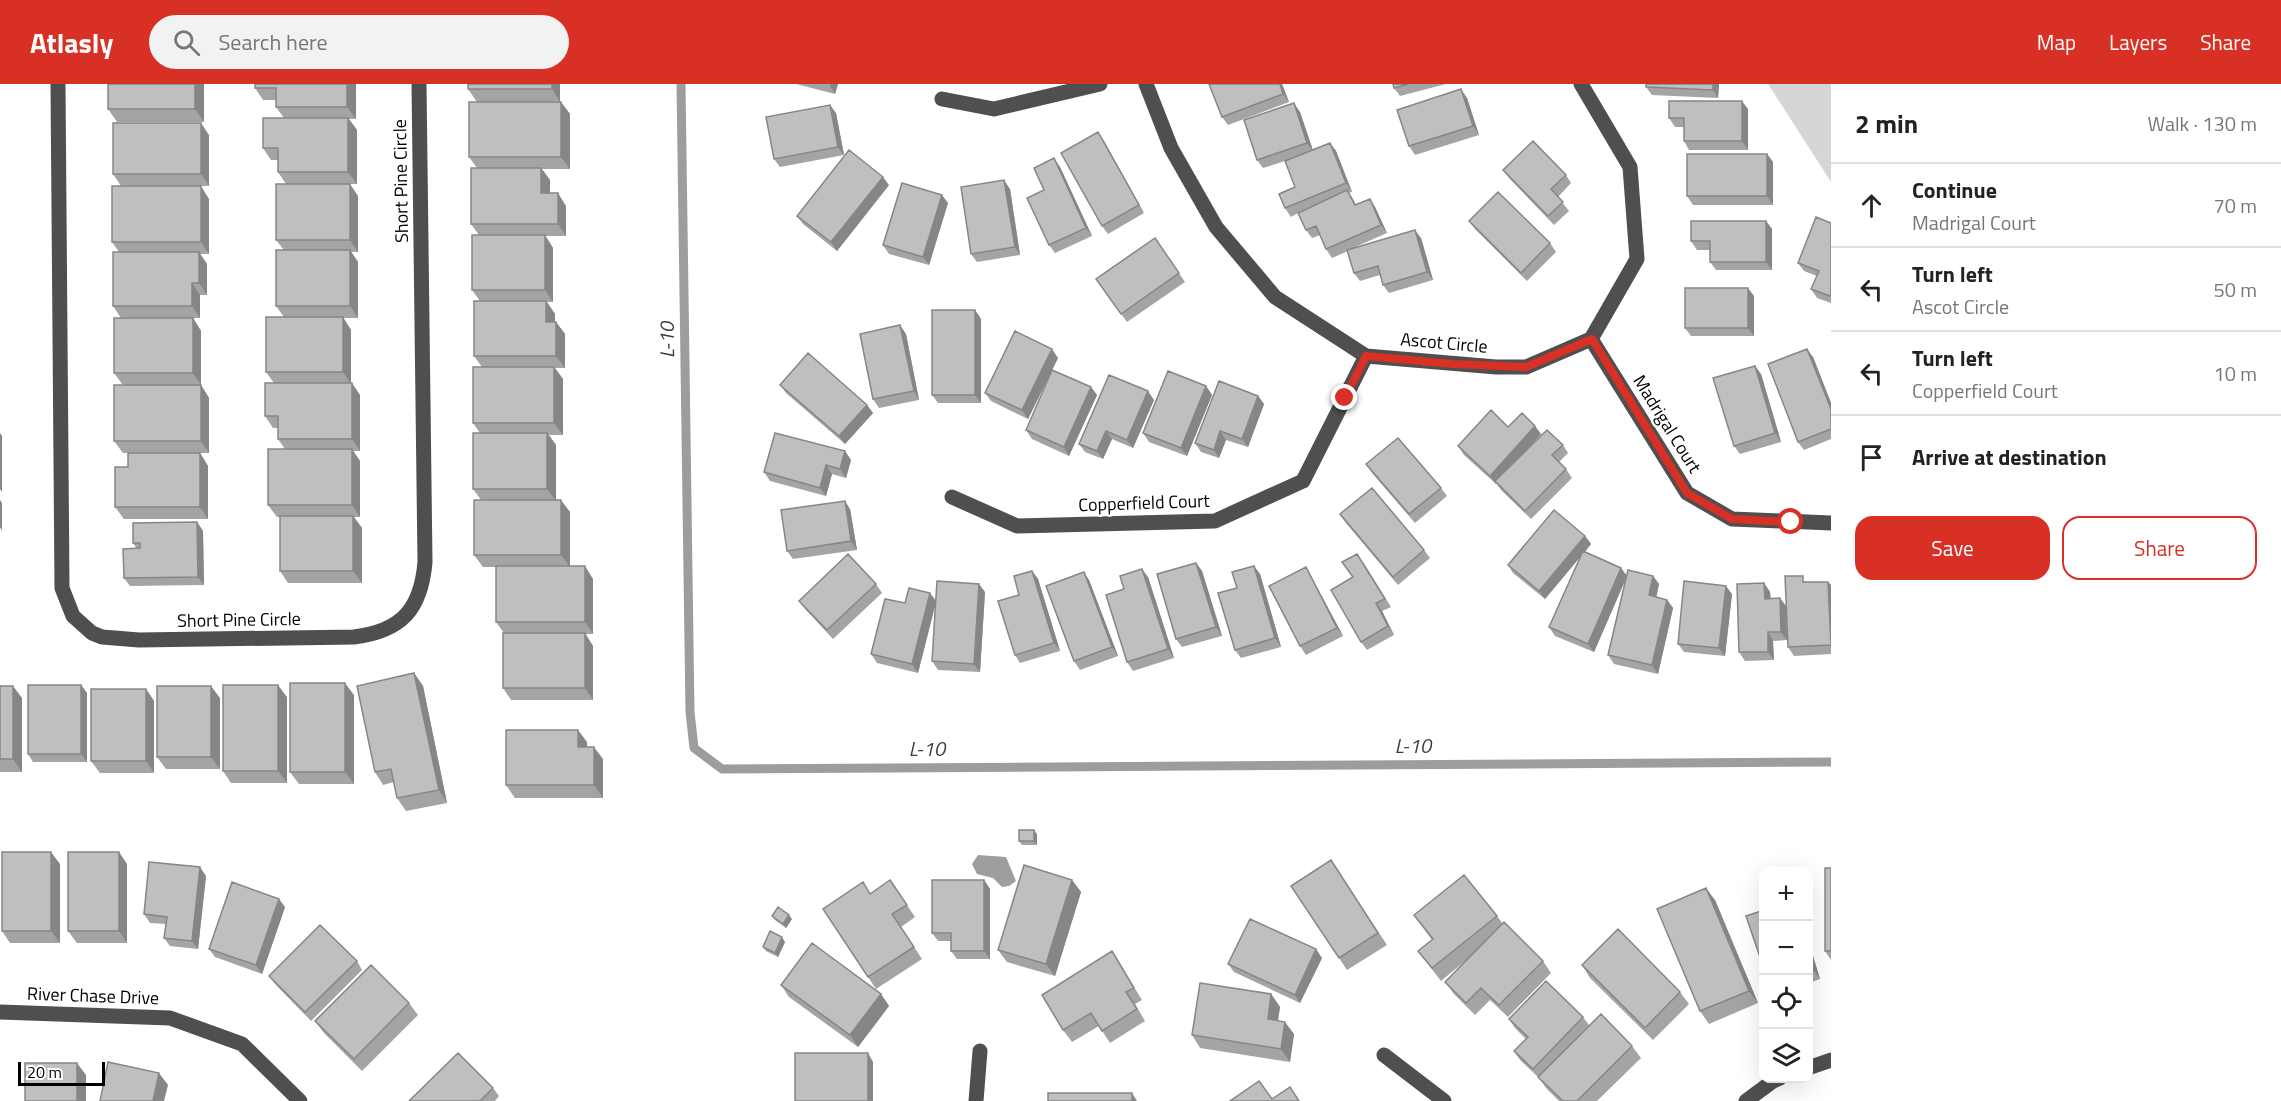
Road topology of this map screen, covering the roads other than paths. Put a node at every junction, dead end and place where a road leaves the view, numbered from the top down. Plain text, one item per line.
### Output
1 (58, 84) edge
2 (419, 84) edge
3 (1100, 84) edge
4 (1146, 84) edge
5 (1581, 84) edge
6 (942, 99) dead end
7 (1592, 339) junction
8 (1366, 356) junction
9 (952, 497) dead end
10 (1831, 524) edge
11 (0, 1012) edge
12 (980, 1051) dead end
13 (1384, 1055) dead end
14 (1831, 1060) edge
15 (1813, 1067) edge
16 (1770, 1083) edge
17 (300, 1101) edge
18 (976, 1101) edge
19 (1444, 1101) edge
20 (1746, 1101) edge

1 - 2 street, Short Pine Circle
3 - 6 street
4 - 8 street, Ascot Circle
5 - 7 street
7 - 8 street, Ascot Circle
7 - 10 street, Madrigal Court
8 - 9 street, Copperfield Court
11 - 17 street, River Chase Drive
12 - 18 street
13 - 19 street
14 - 15 street
16 - 20 street

